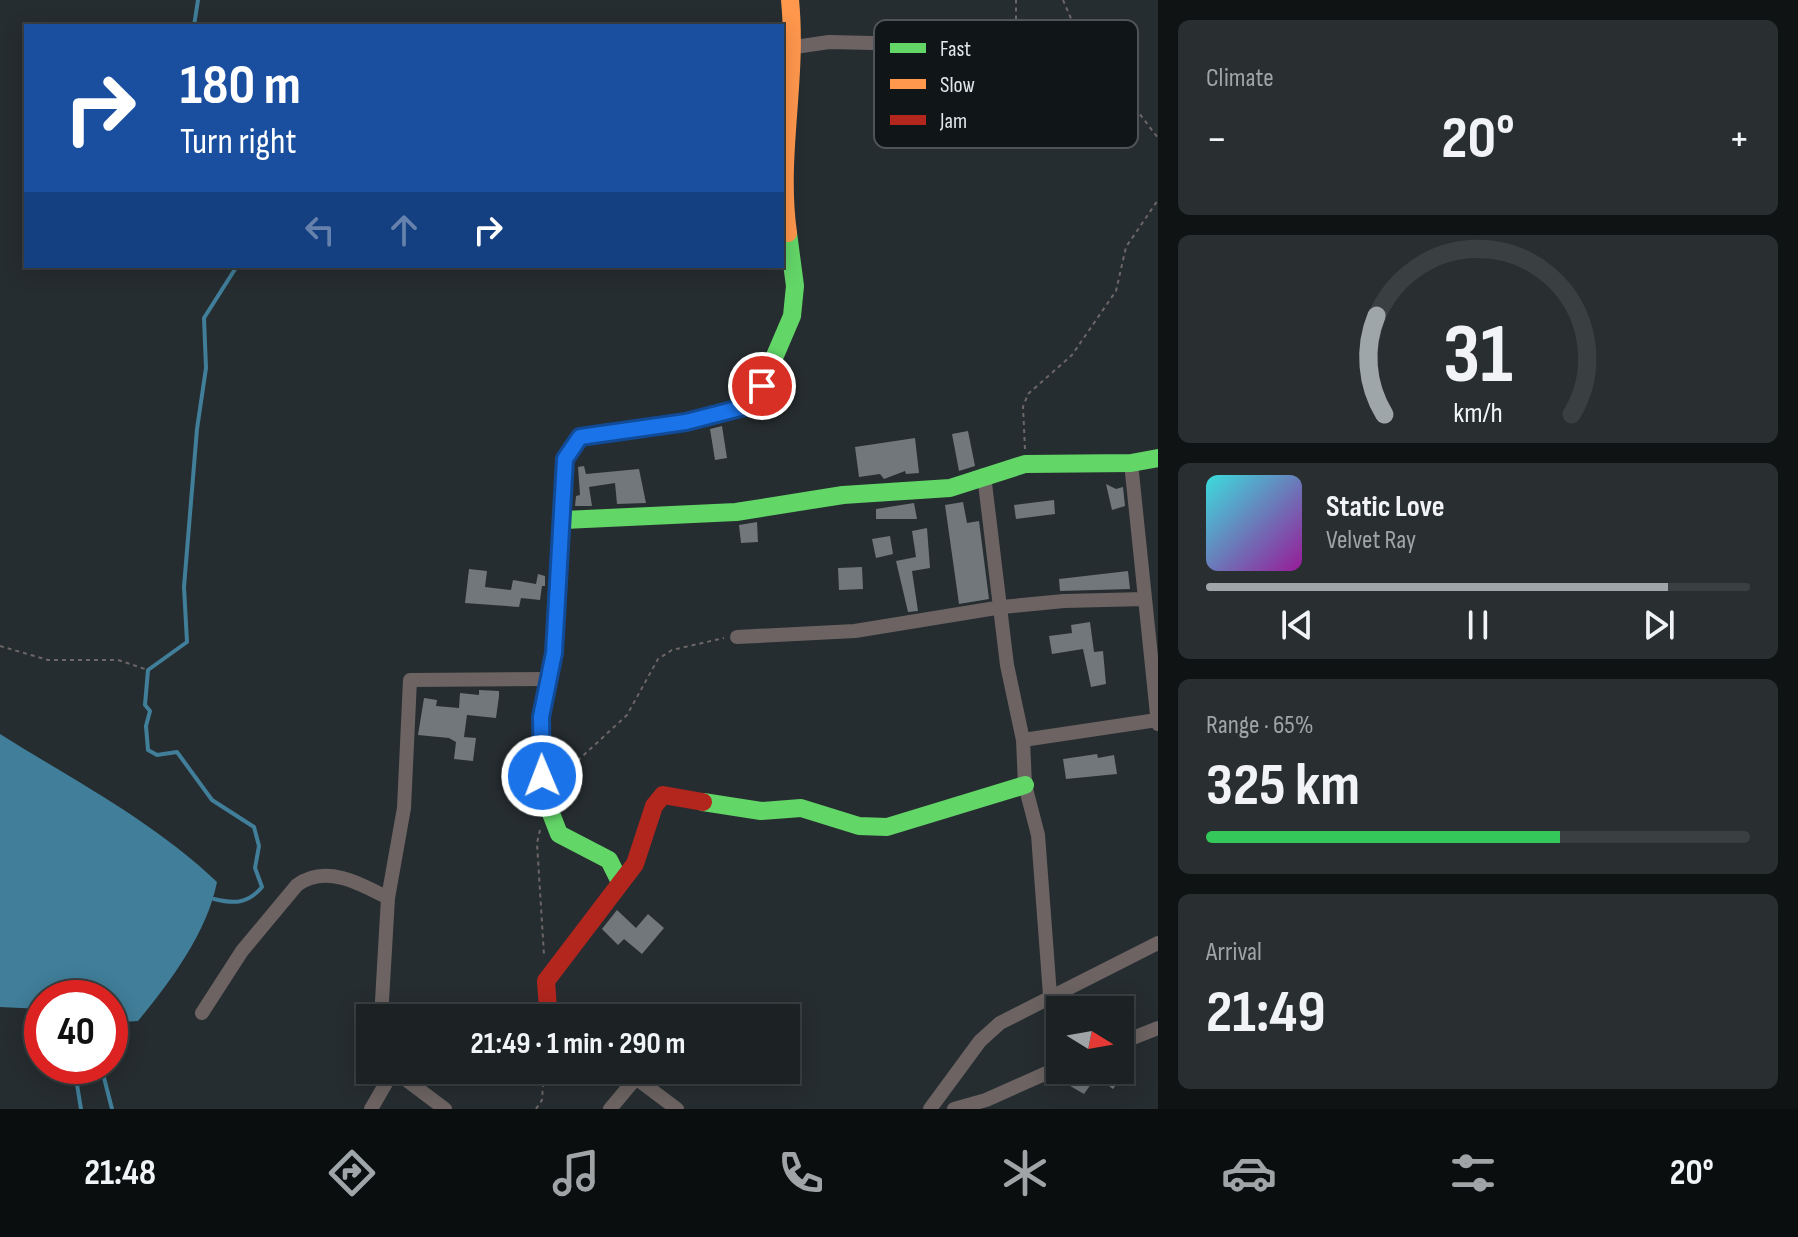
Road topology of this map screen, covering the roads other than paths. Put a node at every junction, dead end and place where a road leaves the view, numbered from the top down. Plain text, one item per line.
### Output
1 (790, 0) edge
2 (874, 43) edge
3 (795, 47) junction
4 (784, 185) edge
5 (784, 205) edge
6 (1158, 458) edge
7 (1131, 463) junction
8 (984, 475) junction
9 (564, 520) junction
10 (1145, 599) junction
11 (1002, 607) junction
12 (737, 637) road end
13 (548, 679) junction
14 (1158, 722) edge
15 (1023, 740) junction
16 (1025, 785) junction
17 (619, 880) junction
18 (388, 898) junction
19 (1158, 943) edge
20 (1050, 995) junction
21 (382, 1004) edge
22 (548, 1004) edge
23 (202, 1013) dead end
24 (1158, 1028) edge
25 (1134, 1037) edge
26 (1046, 1073) edge
27 (385, 1084) edge
28 (412, 1084) edge
29 (624, 1084) edge
30 (643, 1084) edge
31 (371, 1109) edge
32 (445, 1109) edge
33 (610, 1109) edge
34 (677, 1109) edge
35 (930, 1109) edge
36 (954, 1109) edge

1 - 3 street
2 - 3 street
3 - 4 street
5 - 9 street
6 - 7 street
7 - 8 street
7 - 10 street
8 - 9 street
8 - 11 street
9 - 13 street
10 - 11 street
10 - 14 street
11 - 12 street
11 - 15 street
13 - 17 street
13 - 18 street
14 - 15 street
15 - 16 street
16 - 17 street
16 - 20 street
17 - 22 street
18 - 21 street
18 - 23 street
19 - 20 street
20 - 35 street
24 - 25 street
26 - 36 street
27 - 31 street
28 - 32 street
29 - 33 street
30 - 34 street

